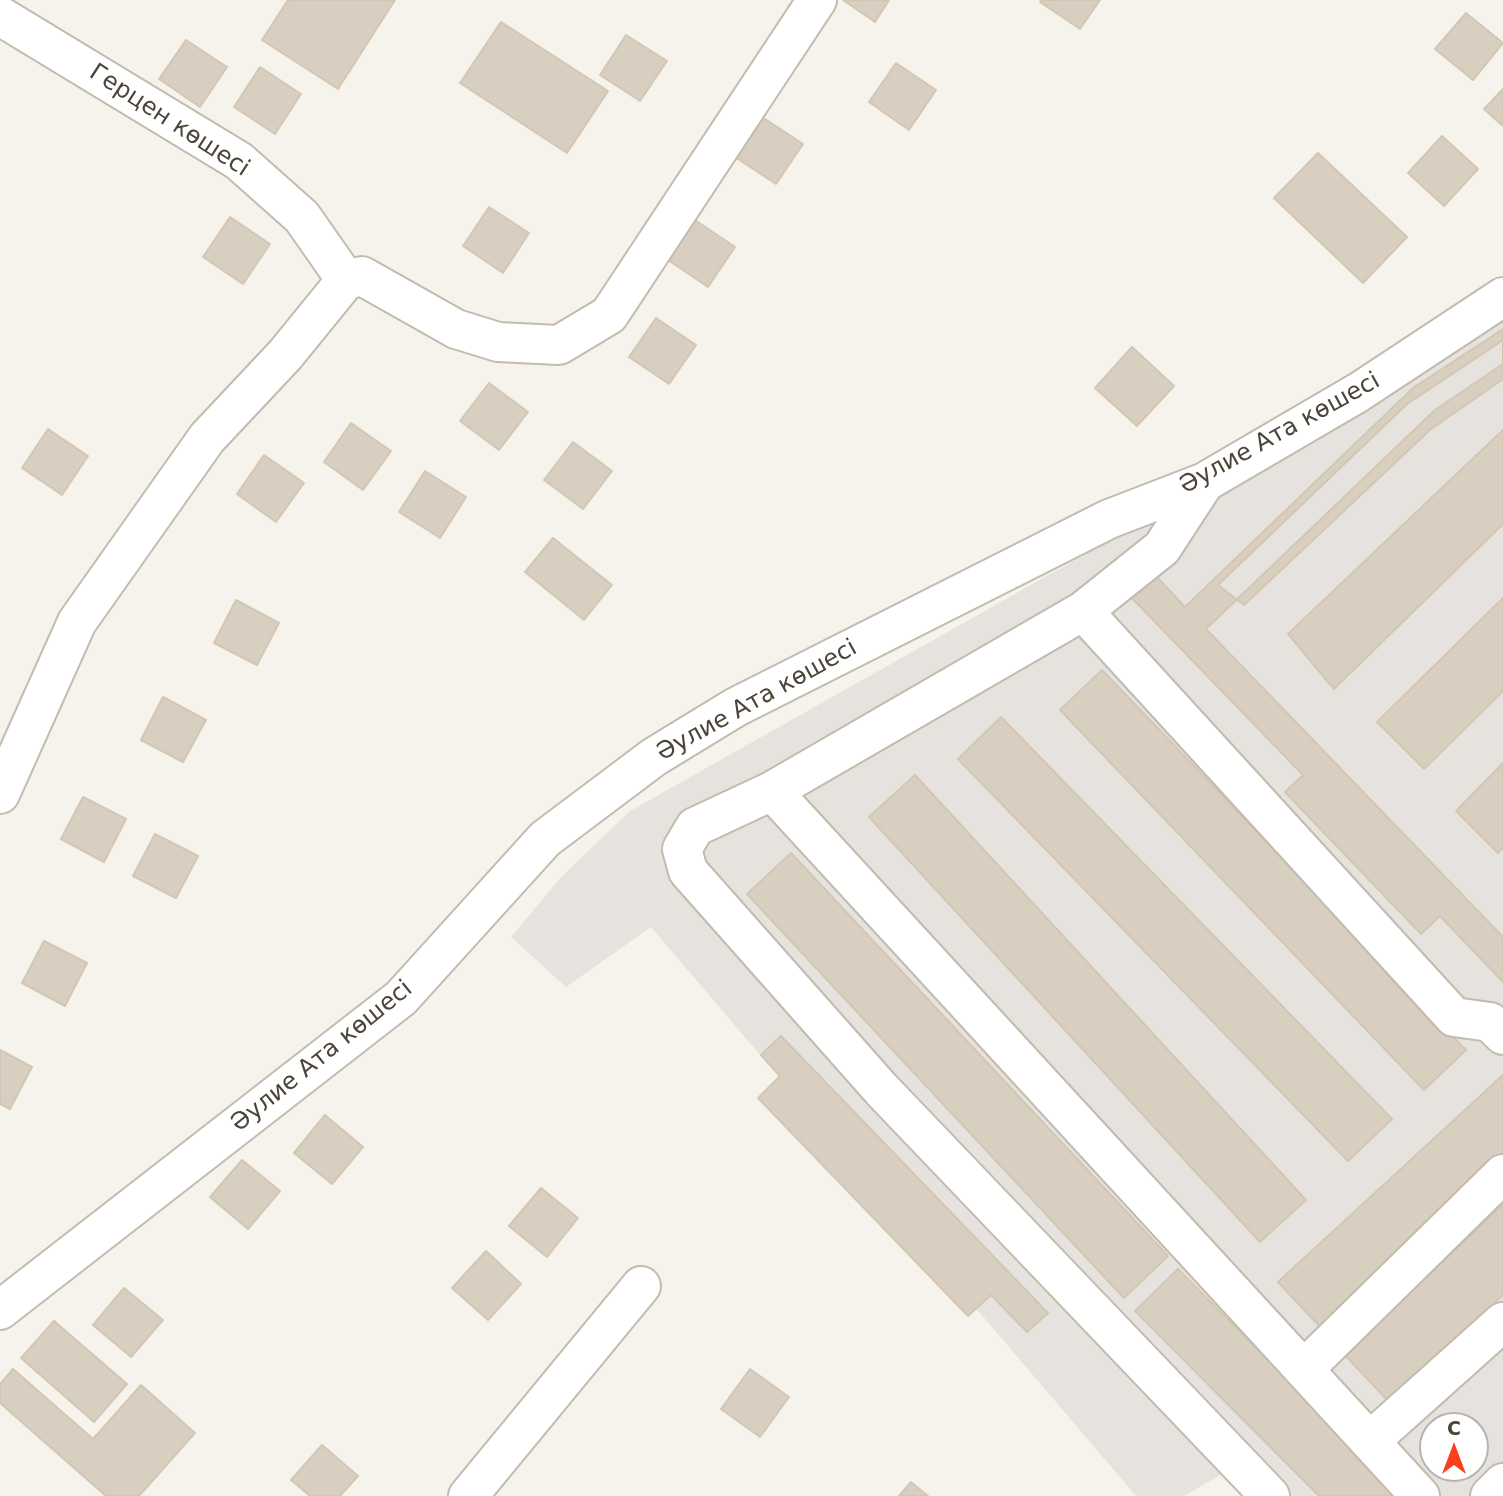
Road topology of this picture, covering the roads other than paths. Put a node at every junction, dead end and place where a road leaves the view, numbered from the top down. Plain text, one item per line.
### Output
1 (817, 0) edge
2 (0, 16) edge
3 (346, 280) junction
4 (1503, 297) edge
5 (1205, 482) junction
6 (1083, 611) junction
7 (772, 791) junction
8 (0, 794) edge
9 (1503, 1035) edge
10 (1503, 1174) edge
11 (641, 1286) dead end
12 (0, 1310) edge
13 (1503, 1322) edge
14 (1304, 1369) junction
15 (1370, 1441) junction
16 (1503, 1483) edge
17 (468, 1496) edge
18 (1270, 1496) edge
19 (1420, 1496) edge
20 (1490, 1496) edge

1 - 3 street
2 - 3 street, Герцен көшесі
3 - 8 street
4 - 5 street, Әулие Ата көшесі
5 - 6 street
5 - 12 street, Әулие Ата көшесі
6 - 7 street
6 - 9 street
7 - 14 street
7 - 18 street
10 - 14 street
11 - 17 street
13 - 15 street
14 - 15 street
15 - 19 street
16 - 20 street

